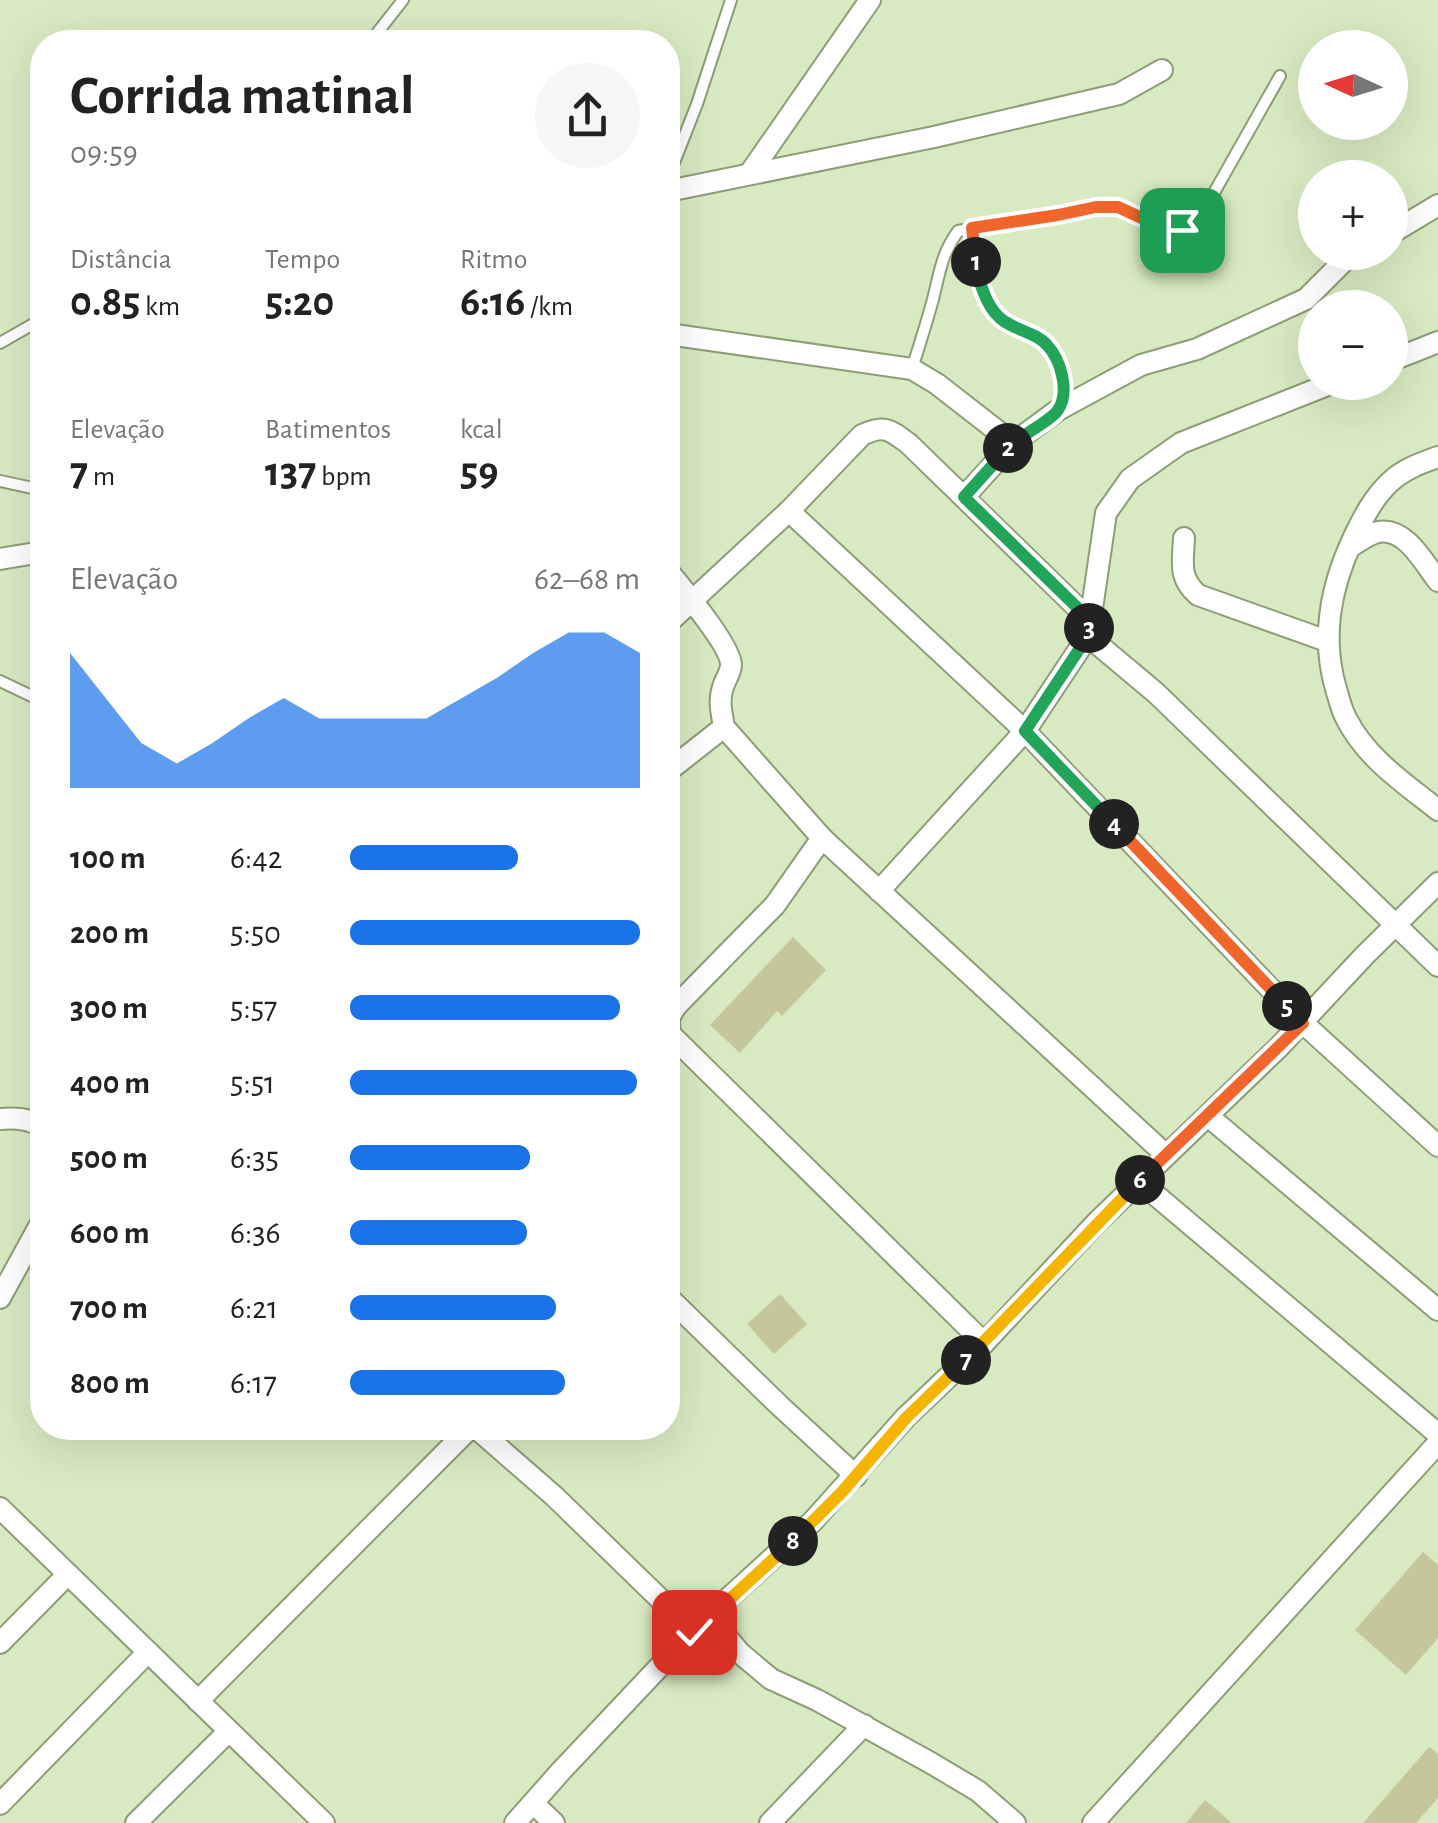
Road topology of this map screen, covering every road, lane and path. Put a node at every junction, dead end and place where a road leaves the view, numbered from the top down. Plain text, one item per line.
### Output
1 (403, 0) edge
2 (731, 0) edge
3 (870, 0) edge
4 (379, 30) edge
5 (1162, 70) dead end
6 (1280, 76) dead end
7 (680, 147) edge
8 (750, 173) junction
9 (680, 188) edge
10 (1438, 204) edge
11 (1408, 223) edge
12 (972, 228) junction
13 (1335, 270) edge
14 (30, 326) edge
15 (680, 336) edge
16 (1438, 342) edge
17 (0, 343) edge
18 (1408, 354) edge
19 (912, 369) junction
20 (1298, 397) edge
21 (1058, 410) junction
22 (1013, 443) junction
23 (1438, 457) edge
24 (0, 481) edge
25 (30, 487) edge
26 (964, 497) junction
27 (789, 511) junction
28 (1184, 538) dead end
29 (1350, 546) junction
30 (30, 554) edge
31 (0, 559) edge
32 (1438, 581) edge
33 (680, 586) edge
34 (692, 600) junction
35 (680, 612) edge
36 (1089, 628) junction
37 (1328, 641) junction
38 (0, 680) edge
39 (30, 695) edge
40 (724, 727) junction
41 (1025, 731) junction
42 (680, 761) edge
43 (1438, 810) edge
44 (822, 838) junction
45 (1438, 884) edge
46 (879, 891) junction
47 (1395, 925) junction
48 (1438, 966) edge
49 (680, 1002) edge
50 (1303, 1023) junction
51 (680, 1044) edge
52 (1208, 1116) junction
53 (0, 1119) edge
54 (30, 1120) edge
55 (1438, 1146) edge
56 (1166, 1155) junction
57 (1139, 1181) junction
58 (30, 1244) edge
59 (0, 1298) edge
60 (680, 1309) edge
61 (1438, 1310) edge
62 (984, 1344) junction
63 (1438, 1434) edge
64 (461, 1440) edge
65 (487, 1440) edge
66 (1438, 1442) edge
67 (856, 1476) junction
68 (0, 1508) edge
69 (68, 1574) junction
70 (709, 1616) junction
71 (694, 1632) junction
72 (0, 1643) edge
73 (148, 1652) junction
74 (198, 1701) junction
75 (864, 1725) junction
76 (230, 1731) junction
77 (0, 1804) edge
78 (534, 1804) junction
79 (308, 1807) junction
80 (136, 1823) edge
81 (292, 1823) edge
82 (324, 1823) edge
83 (515, 1823) edge
84 (554, 1823) edge
85 (770, 1823) edge
86 (1015, 1823) edge
87 (1093, 1823) edge

1 - 4 lane
2 - 7 lane
3 - 8 street
5 - 8 street
6 - 12 lane
8 - 9 street
10 - 11 street
12 - 19 lane
12 - 21 lane
13 - 21 street
14 - 17 lane
15 - 19 street
16 - 18 street
19 - 22 street
20 - 36 street
21 - 22 street
22 - 26 street
23 - 29 street
24 - 25 lane
26 - 27 street
26 - 36 street
27 - 34 street
27 - 41 street
28 - 37 street
29 - 32 street
29 - 37 street
30 - 31 street
33 - 34 street
34 - 35 street
34 - 40 street
36 - 41 street
36 - 47 street
37 - 43 street
38 - 39 lane
40 - 42 street
40 - 44 street
41 - 46 street
41 - 50 street
44 - 46 street
44 - 49 street
45 - 47 street
46 - 56 street
47 - 48 street
47 - 50 street
50 - 52 street
50 - 55 street
51 - 62 street
52 - 56 street
52 - 61 street
53 - 54 street
56 - 57 street
57 - 62 street
57 - 63 street
58 - 59 street
60 - 67 street
62 - 67 street
64 - 74 street
65 - 71 street
66 - 87 street
67 - 70 street
68 - 69 street
69 - 72 street
69 - 73 street
70 - 71 street
70 - 75 street
71 - 78 street
73 - 74 street
73 - 77 street
74 - 76 street
75 - 85 street
75 - 86 street
76 - 79 street
76 - 80 street
78 - 83 street
78 - 84 street
79 - 81 street
79 - 82 street

